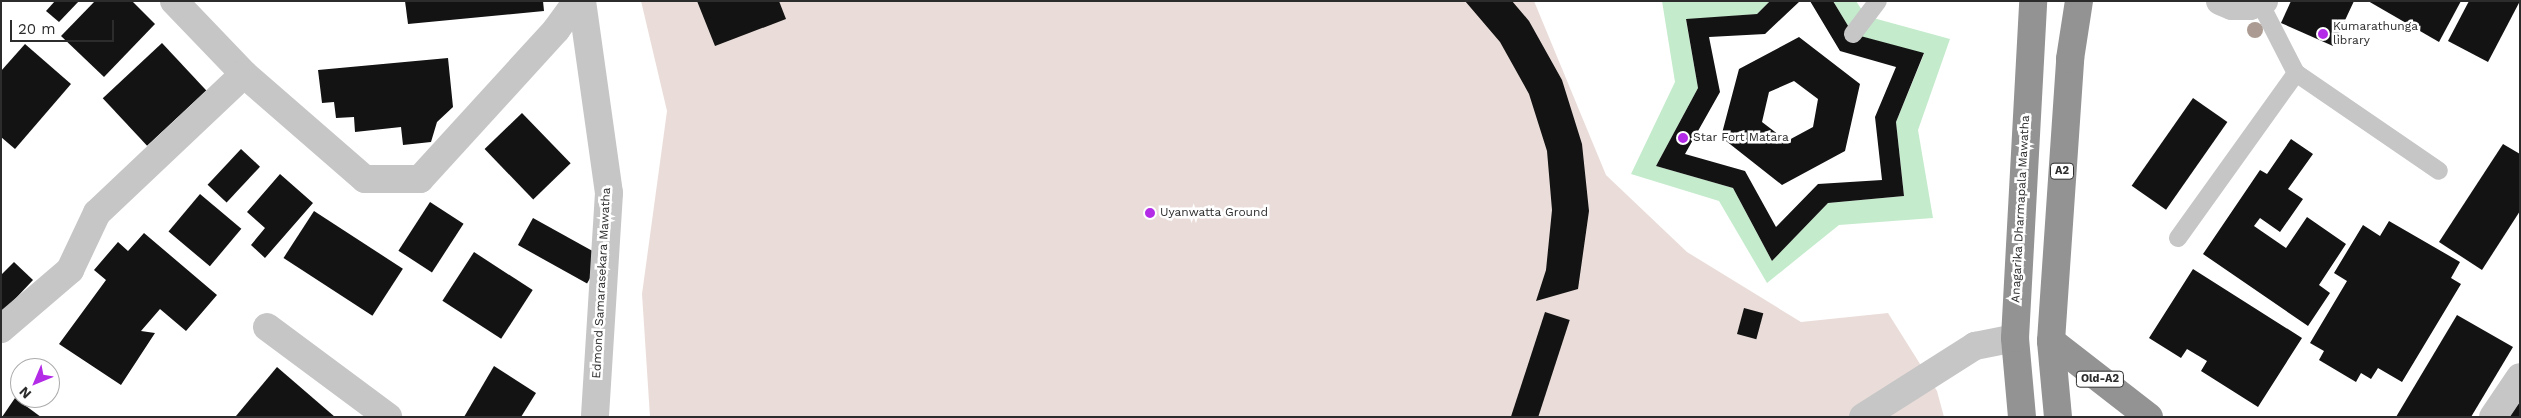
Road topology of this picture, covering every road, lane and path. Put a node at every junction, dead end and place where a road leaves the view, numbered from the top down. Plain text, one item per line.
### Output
1 (174, 1) edge
2 (577, 1) edge
3 (582, 1) edge
4 (1878, 1) edge
5 (2033, 1) edge
6 (2079, 1) edge
7 (2220, 1) edge
8 (2262, 2) edge
9 (1853, 34) dead end
10 (2296, 73) junction
11 (244, 74) junction
12 (2439, 171) dead end
13 (2178, 238) dead end
14 (267, 327) dead end
15 (1, 329) edge
16 (2015, 338) junction
17 (2051, 341) junction
18 (2520, 377) edge
19 (388, 417) edge
20 (596, 417) edge
21 (1863, 417) edge
22 (2022, 417) edge
23 (2058, 417) edge
24 (2149, 417) edge
25 (2493, 417) edge

1 - 11 street
2 - 11 street
3 - 20 street, Edmond Samarasekara Mawatha
4 - 9 lane
5 - 16 highway, Anagarika Dharmapala Mawatha
6 - 17 highway, A2
7 - 8 street
8 - 10 lane
10 - 12 lane
10 - 13 lane
11 - 15 street
14 - 19 street
16 - 17 highway
16 - 21 street
16 - 22 highway, Anagarika Dharmapala Mawatha
17 - 23 highway
17 - 24 highway, Old-A2
18 - 25 street

